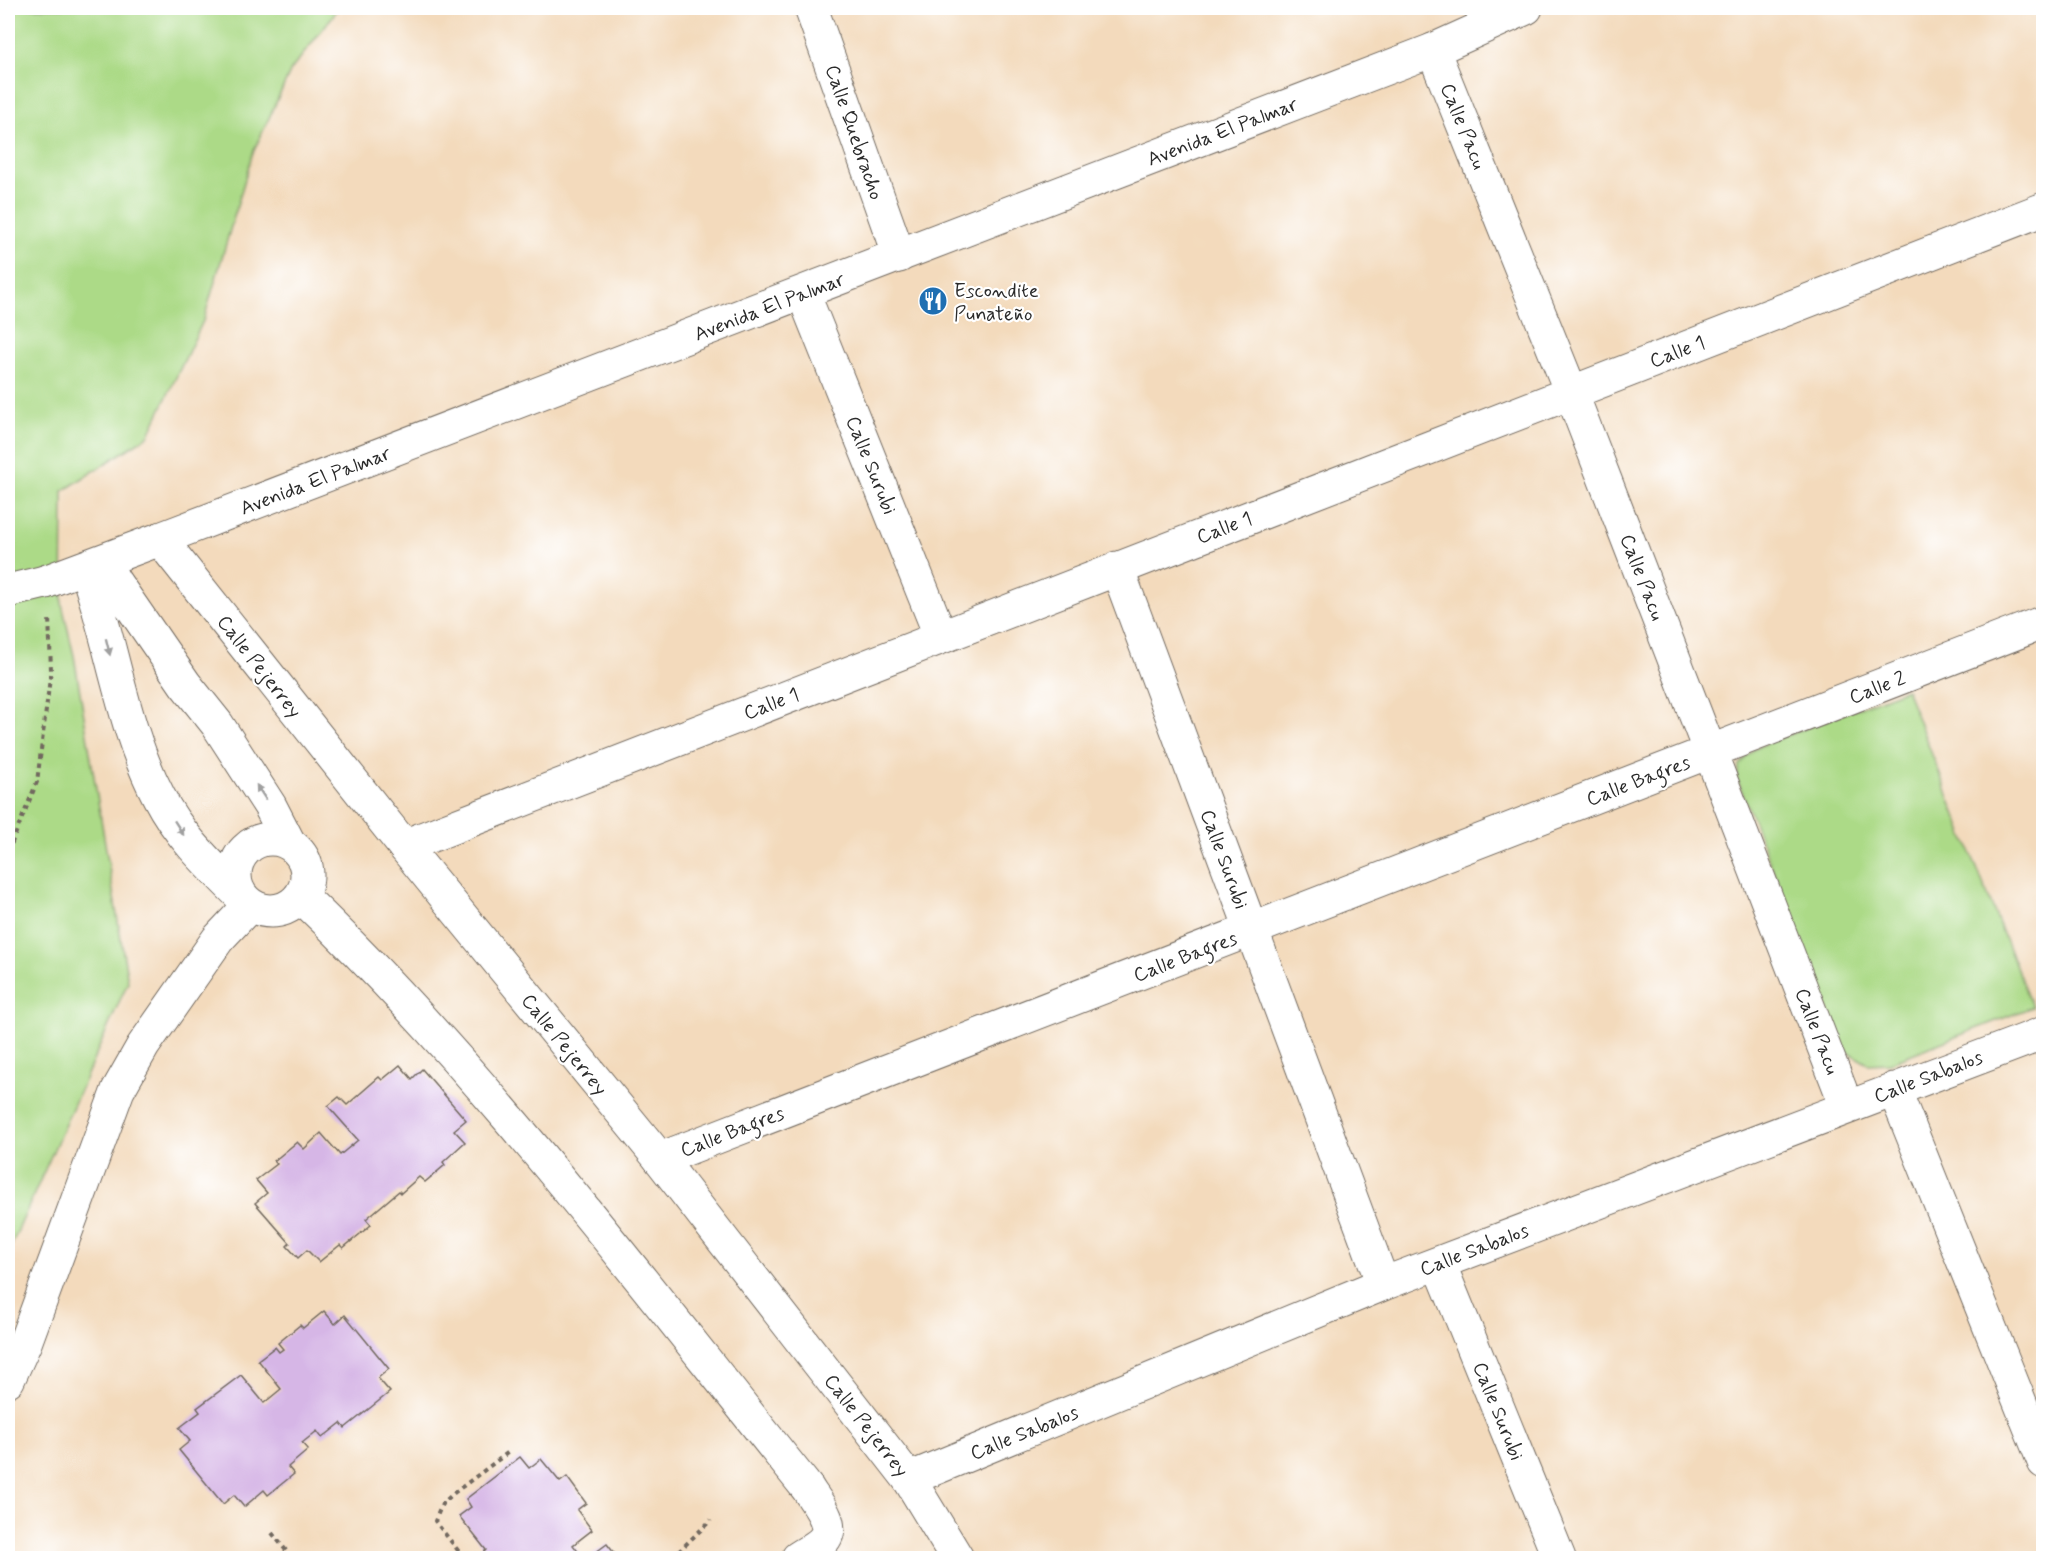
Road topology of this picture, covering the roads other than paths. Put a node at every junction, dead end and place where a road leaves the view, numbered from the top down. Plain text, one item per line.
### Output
1 (811, 8) edge
2 (1526, 8) edge
3 (1433, 50) junction
4 (2043, 209) edge
5 (899, 256) junction
6 (803, 293) junction
7 (1571, 392) junction
8 (160, 539) junction
9 (94, 564) junction
10 (1117, 568) junction
11 (8, 591) edge
12 (2043, 622) edge
13 (941, 637) junction
14 (1710, 752) junction
15 (289, 843) junction
16 (404, 846) junction
17 (301, 896) junction
18 (245, 900) junction
19 (1252, 930) junction
20 (2043, 1033) edge
21 (1894, 1089) junction
22 (1847, 1107) junction
23 (660, 1159) junction
24 (1439, 1263) junction
25 (1383, 1284) junction
26 (8, 1380) edge
27 (2041, 1447) edge
28 (909, 1479) junction
29 (798, 1558) edge
30 (957, 1558) edge
31 (1558, 1558) edge

1 - 5 street, Calle Quebracho
2 - 3 street, Avenida El Palmar
3 - 5 street, Avenida El Palmar
3 - 7 street, Calle Pacu
4 - 7 street, Calle 1
5 - 6 street, Avenida El Palmar
6 - 8 street, Avenida El Palmar
6 - 13 street, Calle Surubi
7 - 10 street, Calle 1
7 - 14 street, Calle Pacu
8 - 9 street, Avenida El Palmar
8 - 16 street, Calle Pejerrey
9 - 11 street, Avenida El Palmar
15 -> 9 street
9 -> 18 street
10 - 13 street, Calle 1
10 - 19 street, Calle Surubi
12 - 14 street, Calle 2
13 - 16 street, Calle 1
14 - 19 street, Calle Bagres
14 - 22 street, Calle Pacu
15 - 17 street
15 - 18 street
16 - 23 street, Calle Pejerrey
17 - 18 street
17 - 29 street
18 - 26 street
19 - 23 street, Calle Bagres
19 - 25 street, Calle Surubi
20 - 21 street, Calle Sabalos
21 - 22 street, Calle Sabalos
21 - 27 street
22 - 24 street, Calle Sabalos
23 - 28 street, Calle Pejerrey
24 - 25 street, Calle Sabalos
24 - 31 street, Calle Surubi
25 - 28 street, Calle Sabalos
28 - 30 street, Calle Pejerrey

